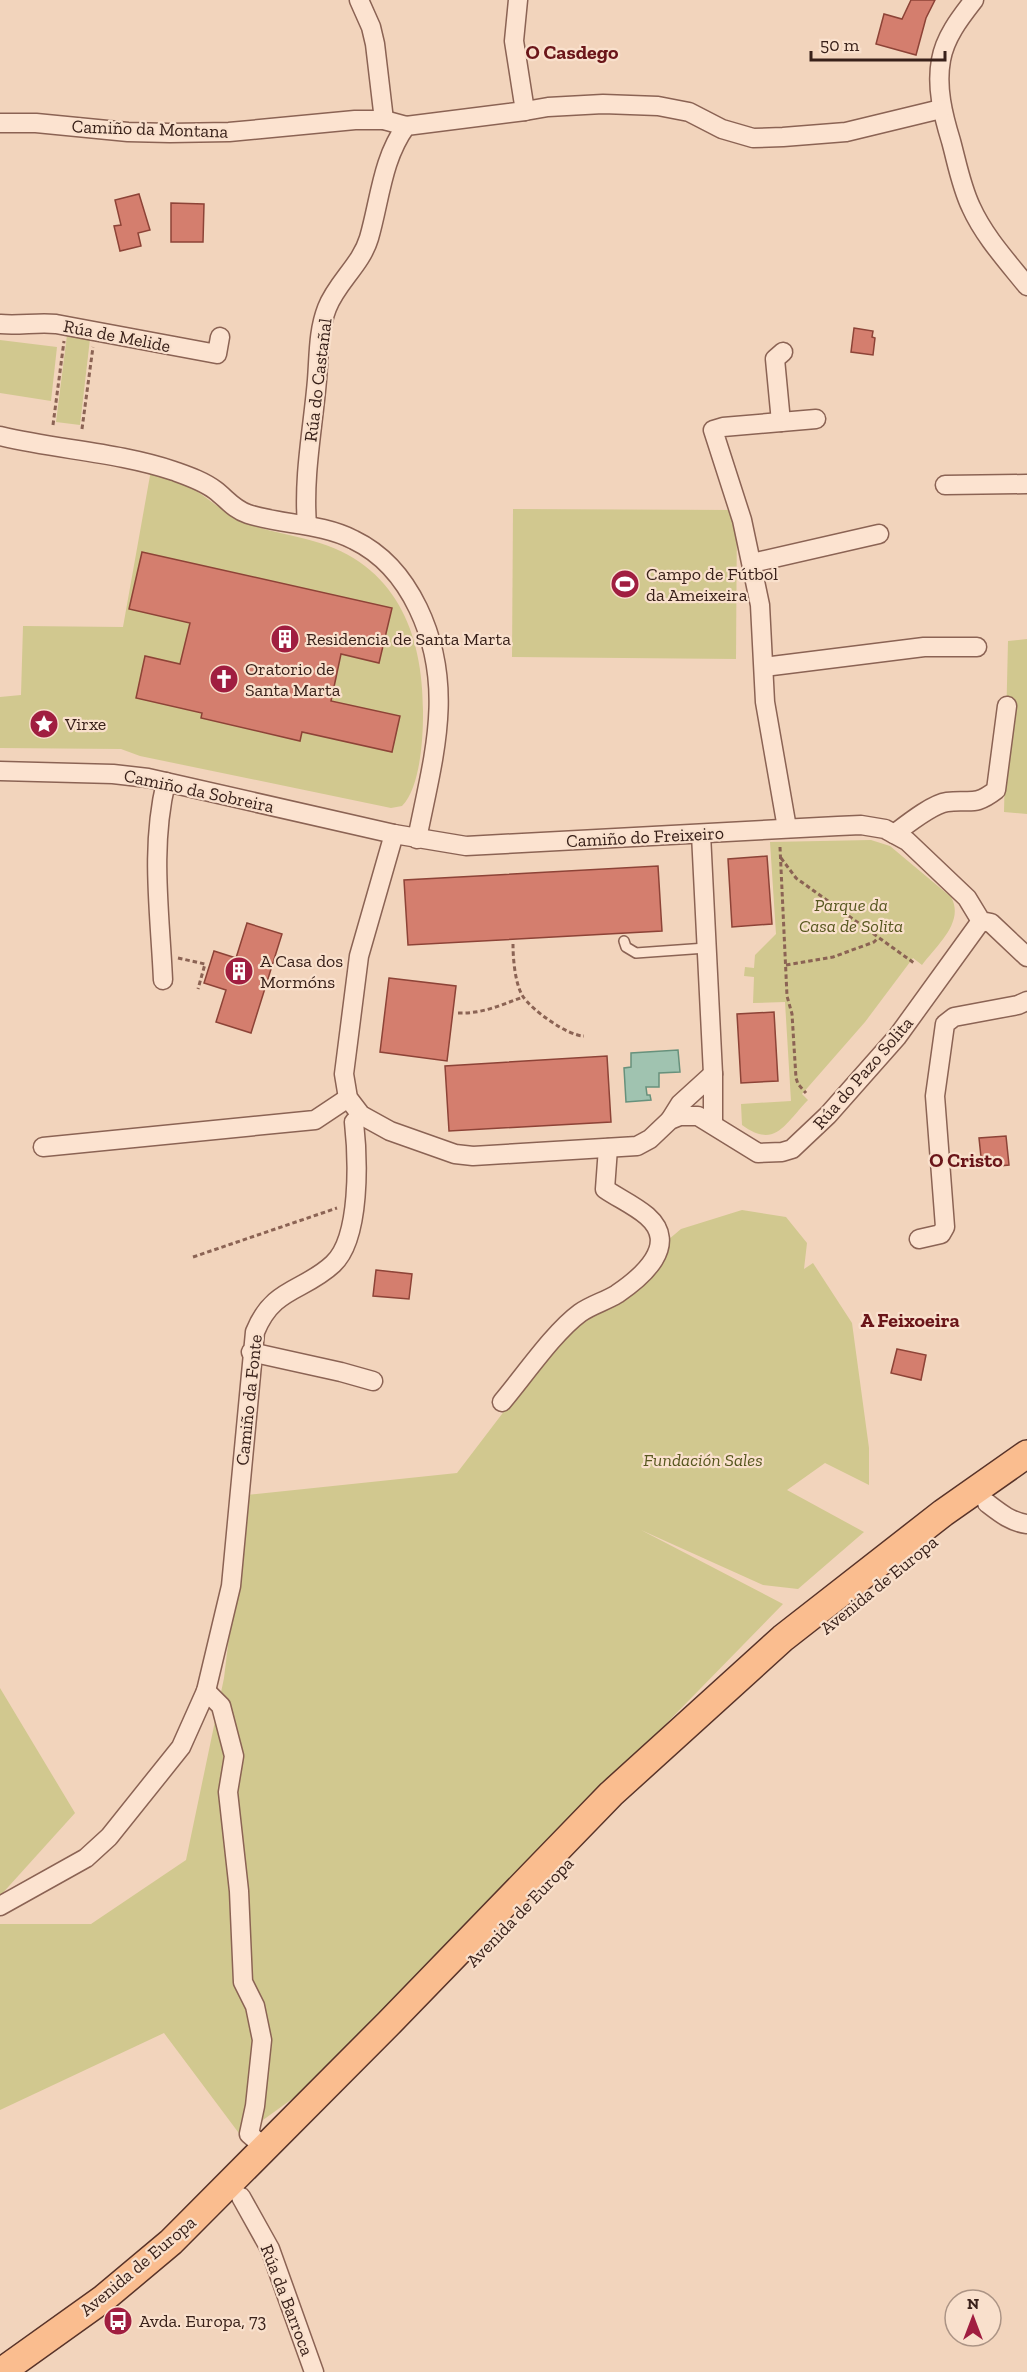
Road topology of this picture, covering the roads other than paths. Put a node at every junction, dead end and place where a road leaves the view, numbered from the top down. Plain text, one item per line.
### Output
1 (359, 0) edge
2 (518, 0) edge
3 (974, 0) edge
4 (941, 109) junction
5 (525, 111) junction
6 (384, 120) junction
7 (0, 123) edge
8 (406, 126) junction
9 (1027, 286) edge
10 (0, 324) edge
11 (220, 337) dead end
12 (783, 352) dead end
13 (816, 419) dead end
14 (781, 422) junction
15 (0, 436) edge
16 (1027, 484) edge
17 (945, 485) dead end
18 (307, 525) junction
19 (879, 534) dead end
20 (752, 563) junction
21 (977, 647) dead end
22 (764, 667) junction
23 (1007, 706) dead end
24 (0, 771) edge
25 (166, 782) junction
26 (394, 834) junction
27 (701, 834) junction
28 (783, 834) junction
29 (894, 834) junction
30 (417, 839) junction
31 (981, 921) junction
32 (624, 942) dead end
33 (706, 948) junction
34 (1027, 957) edge
35 (163, 980) dead end
36 (1027, 1001) edge
37 (713, 1074) junction
38 (348, 1098) junction
39 (361, 1115) junction
40 (670, 1120) junction
41 (705, 1120) junction
42 (43, 1147) dead end
43 (608, 1148) junction
44 (919, 1239) dead end
45 (251, 1352) junction
46 (373, 1381) dead end
47 (502, 1402) dead end
48 (1027, 1454) edge
49 (1027, 1474) edge
50 (987, 1503) junction
51 (1027, 1524) edge
52 (206, 1691) junction
53 (0, 1906) edge
54 (266, 2148) junction
55 (241, 2197) junction
56 (2, 2372) edge
57 (33, 2372) edge
58 (314, 2372) edge

1 - 6 street
2 - 5 street
3 - 4 street
4 - 5 street
4 - 9 street
5 - 8 street
6 - 7 street, Camiño da Montana
6 - 8 street, Camiño da Montana
8 - 18 street, Rúa do Castañal
10 - 11 street, Rúa de Melide
12 - 14 street
13 - 14 street
14 - 20 street
15 - 18 street
16 - 17 street
18 - 30 street
19 - 20 street
20 - 22 street
21 - 22 street
22 - 28 street
23 - 29 street
24 - 25 street, Camiño da Sobreira
25 - 26 street, Camiño da Sobreira
25 - 35 street
26 - 30 street, Camiño do Freixeiro
26 - 38 street
27 - 28 street, Camiño do Freixeiro
27 - 30 street, Camiño do Freixeiro
27 - 33 street
28 - 29 street, Camiño do Freixeiro
29 - 31 street, Camiño do Freixeiro
31 - 34 street, Camiño do Freixeiro
31 - 41 street, Rúa do Pazo Solita
32 - 33 lane
33 - 37 street
36 - 44 street
37 - 40 street
37 - 41 street
38 - 39 street
38 - 42 street
39 - 43 street
39 - 45 street, Camiño da Fonte
40 - 41 street
40 - 43 street
43 - 47 street
45 - 46 street
45 - 52 street, Camiño da Fonte
48 - 54 main road, Avenida de Europa
49 - 50 main road, Avenida de Europa
50 - 51 street
50 - 55 main road, Avenida de Europa
52 - 53 street, Camiño da Fonte
52 - 54 street
54 - 56 main road, Avenida de Europa
55 - 57 main road, Avenida de Europa
55 - 58 street, Rúa da Barroca

